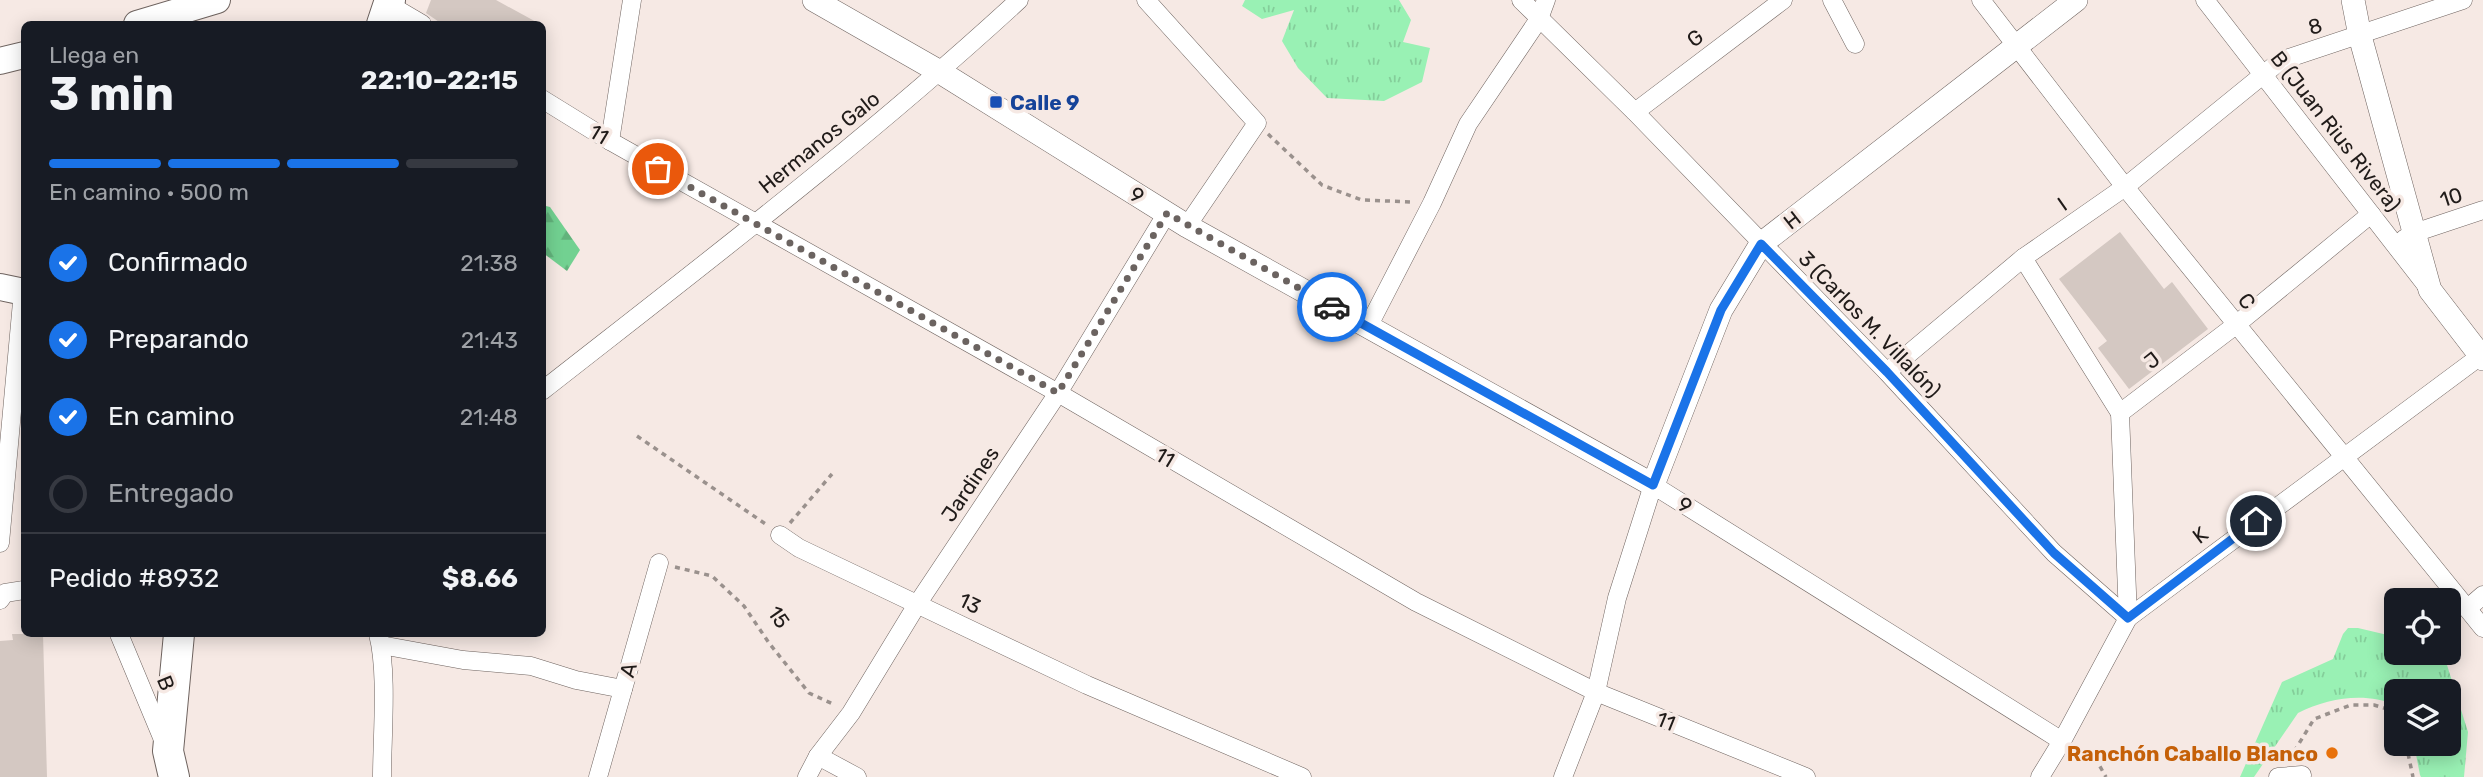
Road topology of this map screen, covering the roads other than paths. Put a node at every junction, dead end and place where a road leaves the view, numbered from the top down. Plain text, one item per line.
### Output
1 (218, 0) edge
2 (632, 0) edge
3 (814, 0) edge
4 (1019, 0) edge
5 (1146, 0) edge
6 (1521, 0) edge
7 (1546, 0) edge
8 (1783, 0) edge
9 (1832, 0) edge
10 (1981, 0) edge
11 (2076, 0) edge
12 (2205, 0) edge
13 (2353, 0) edge
14 (2463, 0) edge
15 (387, 9) edge
16 (153, 17) edge
17 (1539, 19) junction
18 (415, 21) edge
19 (2360, 36) junction
20 (1855, 44) dead end
21 (2015, 48) junction
22 (21, 56) edge
23 (0, 61) edge
24 (940, 72) junction
25 (2264, 75) junction
26 (546, 101) edge
27 (1635, 112) junction
28 (610, 141) junction
29 (2125, 187) junction
30 (2483, 210) edge
31 (1167, 213) junction
32 (2371, 214) junction
33 (755, 224) junction
34 (1187, 226) junction
35 (2404, 239) junction
36 (1761, 244) junction
37 (2023, 258) junction
38 (16, 290) edge
39 (2237, 324) junction
40 (1368, 327) junction
41 (2482, 356) edge
42 (1887, 372) junction
43 (546, 388) edge
44 (1058, 393) junction
45 (2120, 413) junction
46 (2342, 457) junction
47 (1653, 485) junction
48 (780, 535) road end
49 (0, 543) edge
50 (659, 564) road end
51 (21, 590) edge
52 (2483, 595) edge
53 (0, 600) edge
54 (918, 603) junction
55 (2468, 608) junction
56 (2128, 618) junction
57 (2483, 628) edge
58 (120, 637) edge
59 (179, 637) edge
60 (379, 639) edge
61 (623, 689) junction
62 (1596, 692) junction
63 (2063, 741) junction
64 (818, 756) junction
65 (171, 764) edge
66 (1276, 772) edge
67 (2302, 775) dead end
68 (382, 777) edge
69 (598, 777) edge
70 (807, 777) edge
71 (857, 777) edge
72 (1302, 777) edge
73 (1563, 777) edge
74 (1806, 777) edge
75 (2040, 777) edge
76 (2278, 777) edge

1 - 16 main road
2 - 28 street
3 - 24 street, 9
4 - 24 street, Hermanos Galo
5 - 34 street
6 - 17 street, 3 (Carlos M. Villalón)
7 - 17 street
8 - 27 street, G
9 - 20 street
10 - 21 street, C
11 - 21 street, H
12 - 25 street, B (Juan Rius Rivera)
13 - 19 street
14 - 19 street, 8
15 - 18 street
17 - 27 street, 3 (Carlos M. Villalón)
17 - 40 street
19 - 25 street, 8
19 - 35 street
21 - 29 street, C
21 - 36 street, H
22 - 23 main road
24 - 31 street, 9
24 - 33 street, Hermanos Galo
25 - 29 street, I
25 - 32 street, B (Juan Rius Rivera)
26 - 28 street, 11
27 - 36 street, 3 (Carlos M. Villalón)
28 - 33 street, 11
29 - 37 street, I
29 - 39 street, C
30 - 35 street, 10
31 - 34 street, 9
31 - 44 street, Jardines
32 - 35 street, B (Juan Rius Rivera)
32 - 39 street, J
33 - 43 street, Hermanos Galo
33 - 44 street, 11
34 - 40 street, 9
35 - 41 street
36 - 42 street, 3 (Carlos M. Villalón)
36 - 47 street, H
37 - 42 street, I
37 - 45 street
38 - 49 street
39 - 45 street, J
39 - 46 street, C
40 - 47 street, 9
41 - 46 street, K
42 - 56 street, 3 (Carlos M. Villalón)
44 - 54 street, Jardines
44 - 62 street, 11
45 - 56 street
46 - 55 street, C
46 - 56 street, K
47 - 62 street, H
47 - 63 street, 9
48 - 54 street, 13
50 - 61 street, A
51 - 53 street
52 - 55 street
54 - 64 street, Jardines
54 - 66 street, 13
55 - 57 street, C
56 - 63 street, K
58 - 65 street, B
59 - 65 main road
60 - 61 street
60 - 68 street
61 - 69 street, A
62 - 73 street, H
62 - 74 street, 11
63 - 75 street, K
64 - 70 street, Jardines
64 - 71 street
66 - 72 street, 13
67 - 76 street

